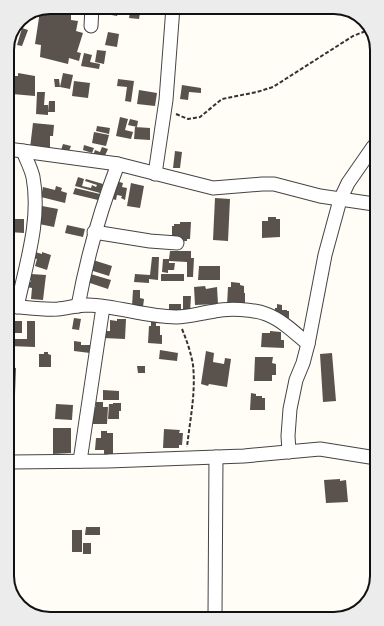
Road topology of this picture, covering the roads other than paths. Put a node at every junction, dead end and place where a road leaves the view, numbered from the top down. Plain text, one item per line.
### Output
1 (92, 14) edge
2 (172, 14) edge
3 (91, 26) dead end
4 (14, 150) edge
5 (23, 151) junction
6 (370, 153) edge
7 (118, 164) junction
8 (155, 174) junction
9 (340, 200) junction
10 (370, 204) edge
11 (94, 232) junction
12 (177, 243) dead end
13 (14, 302) edge
14 (14, 306) edge
15 (78, 306) junction
16 (103, 307) junction
17 (308, 344) junction
18 (289, 452) junction
19 (216, 457) junction
20 (370, 457) edge
21 (80, 461) junction
22 (14, 462) edge
23 (215, 612) edge

1 - 3 street
2 - 8 street
4 - 5 street
5 - 7 street
5 - 13 street
6 - 9 street
7 - 8 street
7 - 11 street
8 - 9 street
9 - 10 street
9 - 17 street
11 - 12 street
11 - 15 street
14 - 15 street
15 - 16 street
16 - 17 street
16 - 21 street
17 - 18 street
18 - 19 street
18 - 20 street
19 - 21 street
19 - 23 street
21 - 22 street

